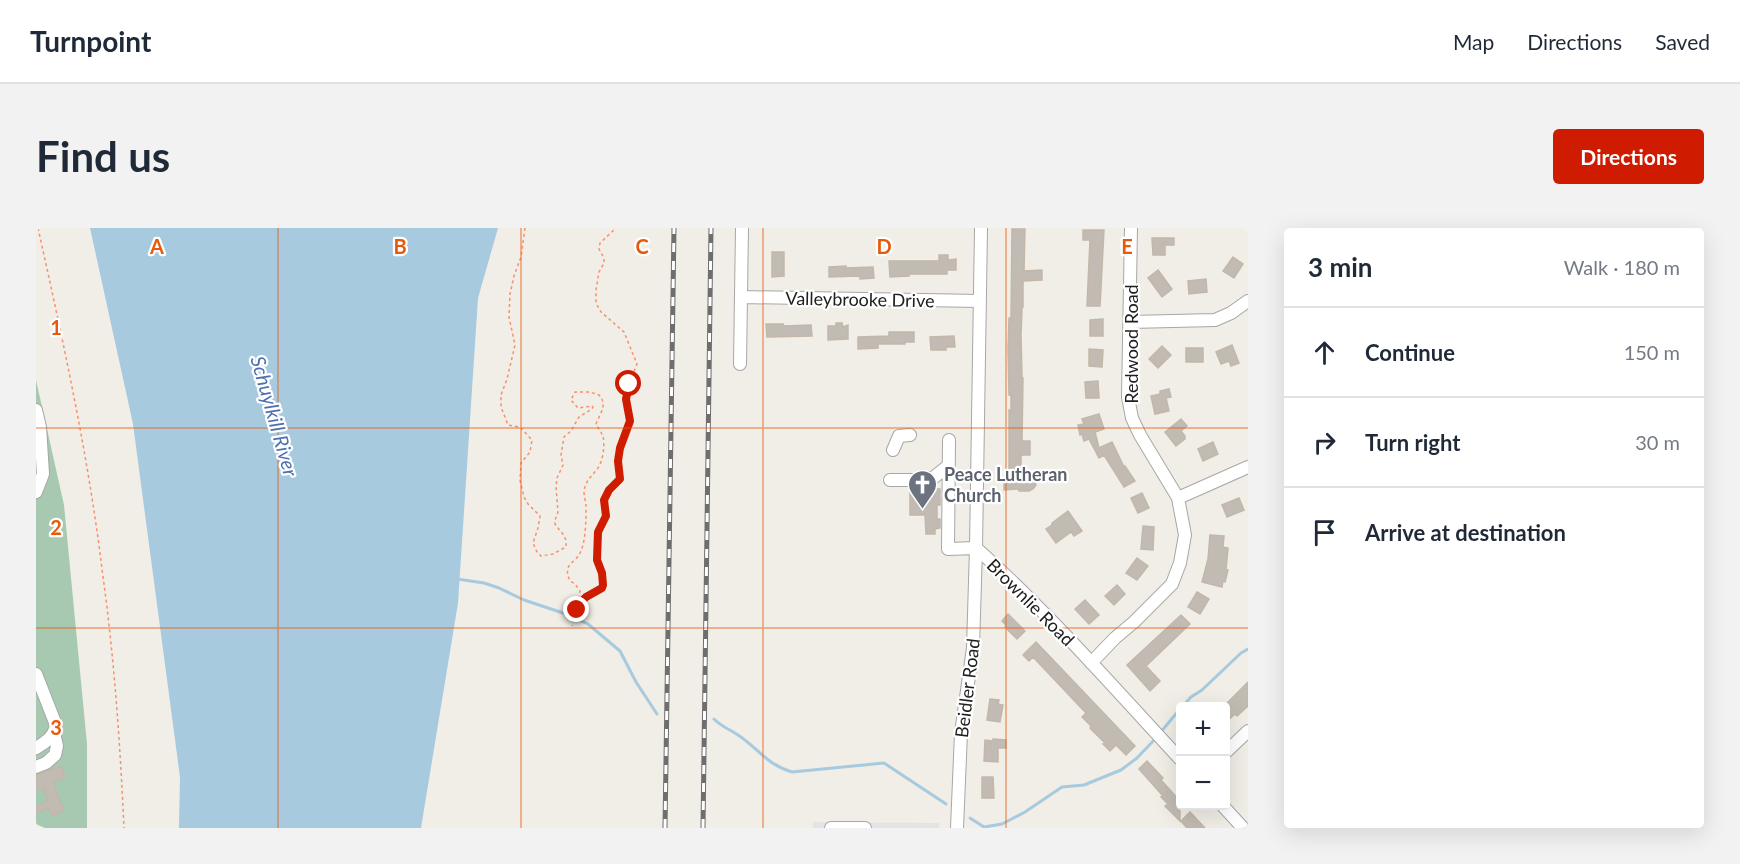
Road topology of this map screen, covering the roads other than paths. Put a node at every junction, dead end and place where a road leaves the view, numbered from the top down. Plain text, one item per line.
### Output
1 (742, 228) edge
2 (981, 228) edge
3 (1131, 228) edge
4 (741, 297) junction
5 (980, 301) junction
6 (1248, 301) edge
7 (1130, 322) junction
8 (740, 364) dead end
9 (36, 410) edge
10 (910, 435) dead end
11 (949, 440) dead end
12 (893, 450) dead end
13 (948, 466) junction
14 (1248, 467) edge
15 (890, 480) dead end
16 (36, 492) edge
17 (1178, 498) junction
18 (976, 548) junction
19 (1091, 663) junction
20 (36, 674) edge
21 (1248, 731) edge
22 (54, 733) junction
23 (36, 748) edge
24 (1230, 748) edge
25 (1177, 756) edge
26 (36, 767) edge
27 (1227, 810) edge
28 (831, 828) edge
29 (848, 828) edge
30 (865, 828) edge
31 (957, 828) edge
32 (1243, 828) edge

1 - 4 street
2 - 5 street, Brownlie Road
3 - 7 street, Redwood Road
4 - 5 street, Valleybrooke Drive
4 - 8 street
5 - 18 street, Brownlie Road
6 - 7 street
7 - 17 street, Redwood Road
9 - 16 street
10 - 12 street
11 - 13 street
13 - 15 street
13 - 18 street
14 - 17 street
17 - 19 street, Redwood Road
18 - 19 street, Brownlie Road
18 - 31 street, Beidler Road
19 - 25 street, Brownlie Road
20 - 22 street
21 - 24 street
22 - 23 street
22 - 26 street
27 - 32 street
28 - 29 street
29 - 30 street

